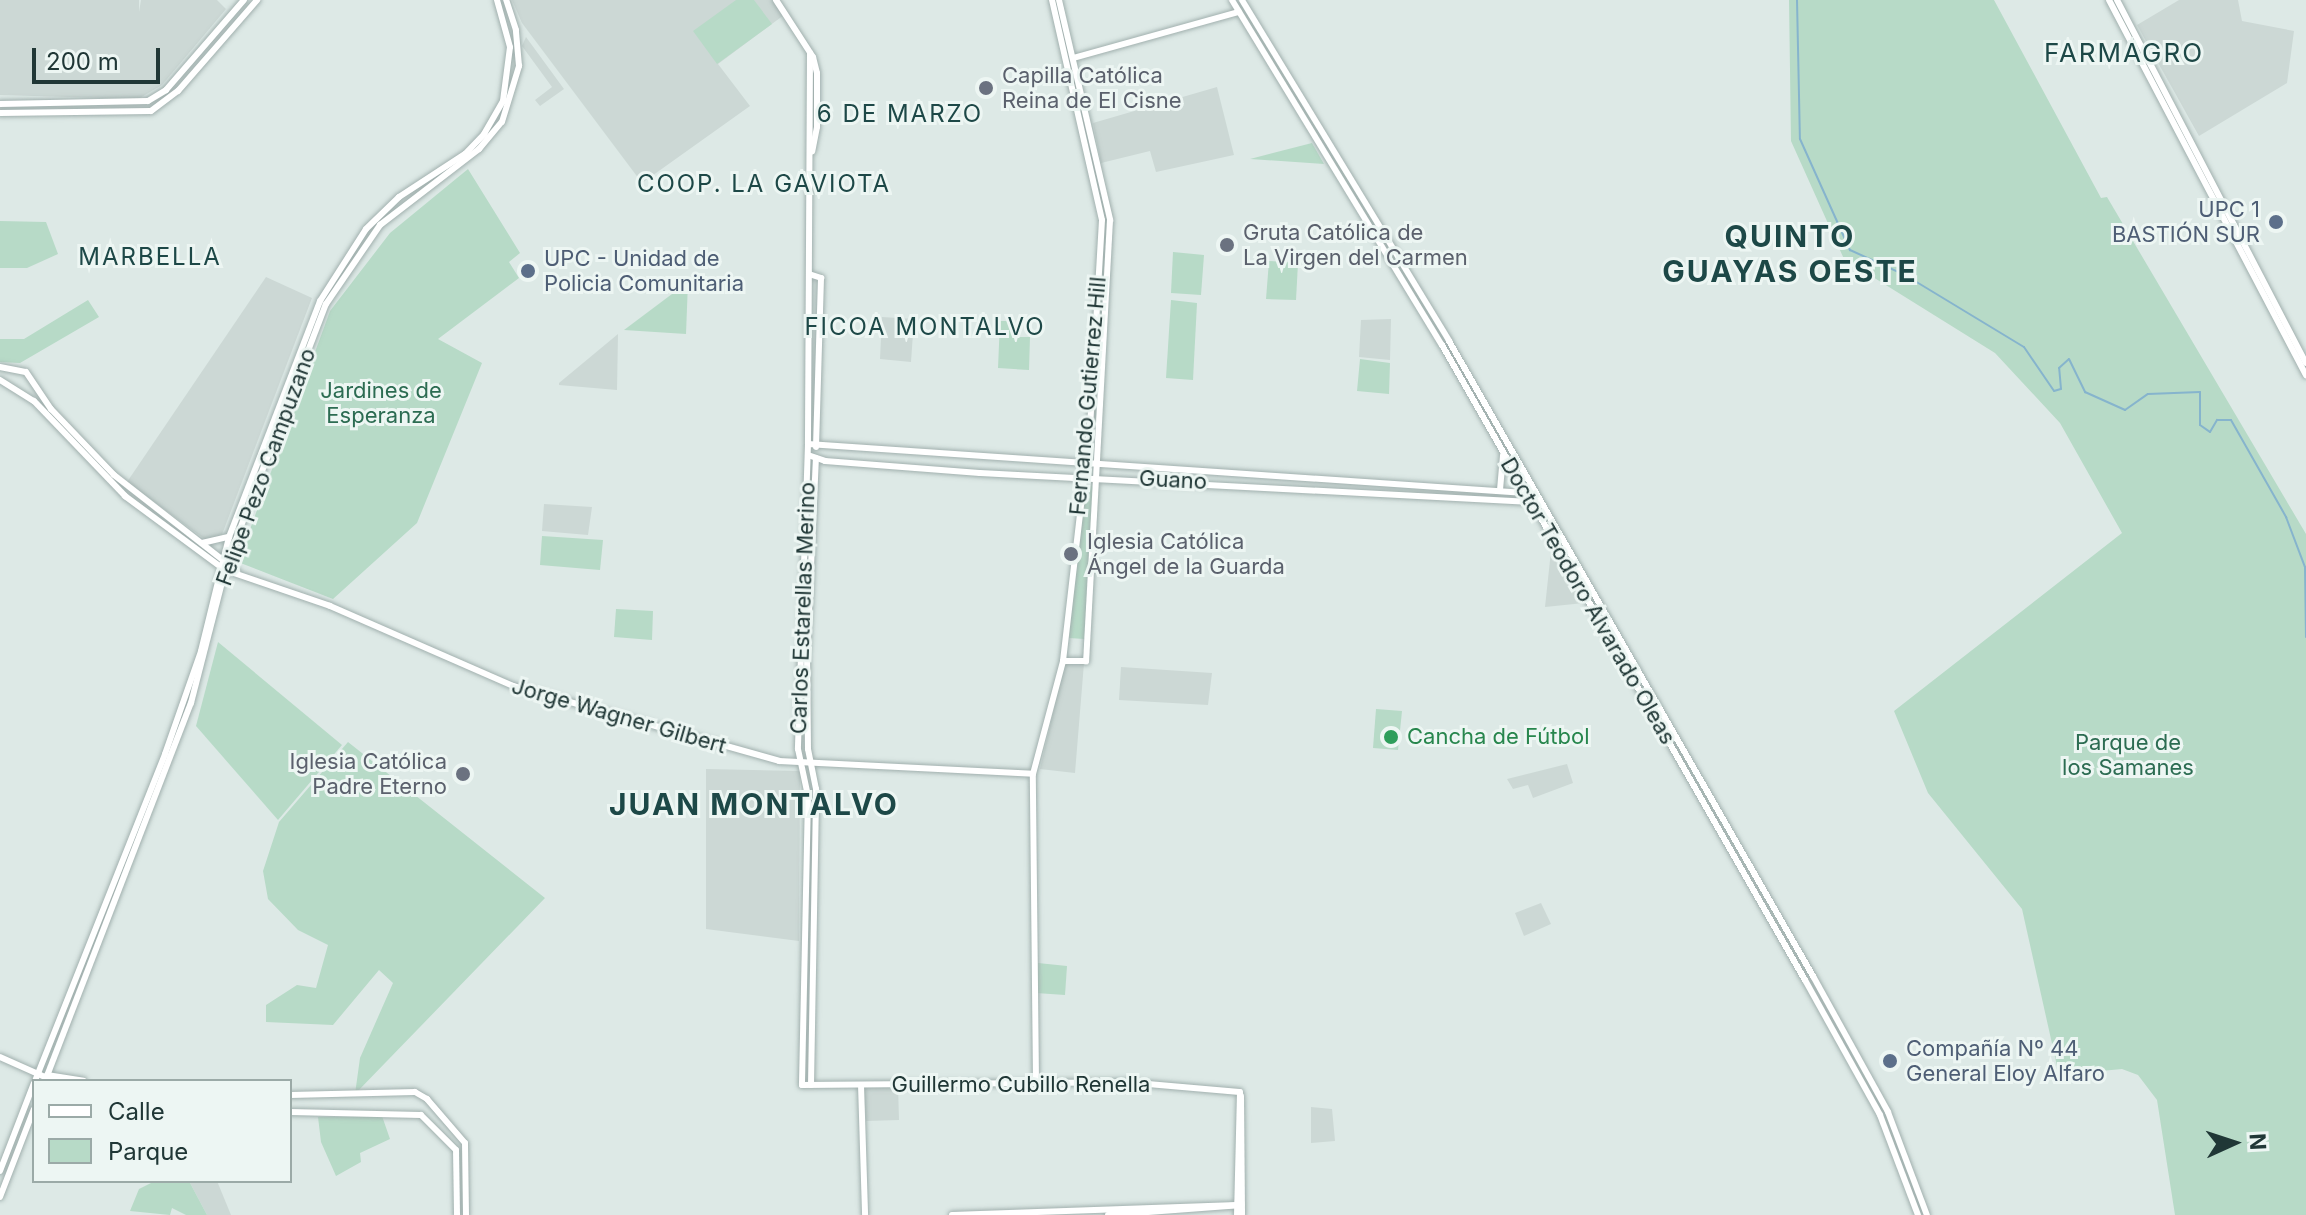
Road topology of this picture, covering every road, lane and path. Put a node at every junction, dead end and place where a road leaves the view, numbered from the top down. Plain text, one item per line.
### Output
1 (244, 0) edge
2 (257, 0) edge
3 (497, 0) edge
4 (506, 0) edge
5 (776, 0) edge
6 (1052, 0) edge
7 (1059, 0) edge
8 (1232, 0) edge
9 (1242, 0) edge
10 (2109, 0) edge
11 (2117, 0) edge
12 (1239, 12) junction
13 (1073, 58) junction
14 (0, 104) edge
15 (0, 113) edge
16 (809, 274) junction
17 (2306, 363) edge
18 (2, 368) edge
19 (2306, 375) edge
20 (1, 379) edge
21 (34, 382) junction
22 (25, 393) junction
23 (808, 444) junction
24 (816, 447) junction
25 (1502, 452) junction
26 (808, 455) junction
27 (816, 458) junction
28 (1086, 462) junction
29 (1097, 462) junction
30 (1112, 463) junction
31 (1110, 478) junction
32 (1083, 479) junction
33 (1098, 479) junction
34 (1533, 488) junction
35 (1500, 491) junction
36 (1525, 493) junction
37 (1539, 499) junction
38 (1531, 502) junction
39 (229, 537) junction
40 (199, 542) junction
41 (224, 564) junction
42 (1063, 661) junction
43 (802, 762) junction
44 (811, 762) junction
45 (1033, 774) junction
46 (106, 920) junction
47 (0, 1057) edge
48 (38, 1072) junction
49 (1861, 1072) junction
50 (46, 1078) edge
51 (35, 1079) edge
52 (1036, 1081) junction
53 (802, 1085) joint
54 (811, 1085) junction
55 (861, 1085) junction
56 (32, 1087) edge
57 (292, 1095) edge
58 (292, 1112) edge
59 (32, 1114) edge
60 (0, 1171) edge
61 (0, 1197) edge
62 (1240, 1205) junction
63 (457, 1215) edge
64 (466, 1215) edge
65 (865, 1215) edge
66 (952, 1215) edge
67 (1108, 1215) edge
68 (1240, 1215) edge
69 (1918, 1215) edge
70 (1927, 1215) edge

1 - 14 street
2 - 15 street
3 - 39 street, Felipe Pezo Campuzano
4 - 41 street, Felipe Pezo Campuzano
5 - 16 street, Carlos Estarellas Merino
6 - 28 street, Fernando Gutierrez Hill
7 - 13 street, Fernando Gutierrez Hill
8 - 12 street, Doctor Teodoro Alvarado Oleas
9 - 34 street, Doctor Teodoro Alvarado Oleas
10 - 19 street
11 - 17 street
12 - 13 street
12 - 25 street, Doctor Teodoro Alvarado Oleas
13 - 29 street, Fernando Gutierrez Hill
16 - 23 street, Carlos Estarellas Merino
16 - 24 street
18 - 21 street
20 - 22 street
21 - 22 street
21 - 40 street
22 - 41 street
23 - 24 street, Guano
23 - 26 street, Carlos Estarellas Merino
24 - 28 street, Guano
25 - 35 street
25 - 36 street, Doctor Teodoro Alvarado Oleas
26 - 27 street, Guano
26 - 43 street, Carlos Estarellas Merino
27 - 32 street, Guano
27 - 44 street, Carlos Estarellas Merino
28 - 29 street, Guano
28 - 32 street, Fernando Gutierrez Hill
29 - 30 street, Guano
29 - 33 street, Fernando Gutierrez Hill
30 - 31 street
30 - 35 street, Guano
31 - 33 street, Guano
31 - 38 street, Guano
32 - 33 street, Guano
32 - 42 street, Fernando Gutierrez Hill
33 - 42 street, Fernando Gutierrez Hill
34 - 36 street
34 - 37 street, Doctor Teodoro Alvarado Oleas
35 - 36 street, Guano
36 - 38 street, Doctor Teodoro Alvarado Oleas
37 - 38 street, Guano
37 - 49 street, Doctor Teodoro Alvarado Oleas
38 - 49 street, Doctor Teodoro Alvarado Oleas
39 - 40 street
39 - 41 street, Felipe Pezo Campuzano
40 - 41 street
41 - 43 street, Jorge Wagner Gilbert
41 - 46 street, Felipe Pezo Campuzano
42 - 45 street, Fernando Gutierrez Hill
43 - 44 street, Jorge Wagner Gilbert
43 - 53 street, Carlos Estarellas Merino
44 - 45 street, Jorge Wagner Gilbert
44 - 54 street, Carlos Estarellas Merino
45 - 52 street, Fernando Gutierrez Hill
46 - 48 street, Felipe Pezo Campuzano
46 - 50 street, Felipe Pezo Campuzano
47 - 48 street
48 - 50 street
48 - 51 street, Felipe Pezo Campuzano
49 - 69 street, Doctor Teodoro Alvarado Oleas
49 - 70 street, Doctor Teodoro Alvarado Oleas
52 - 55 street, Guillermo Cubillo Renella
52 - 62 street, Guillermo Cubillo Renella
53 - 54 street, Guillermo Cubillo Renella
54 - 55 street, Guillermo Cubillo Renella
55 - 65 street
56 - 60 street, Felipe Pezo Campuzano
57 - 64 street
58 - 63 street
59 - 61 street
62 - 66 street
62 - 67 street
62 - 68 street

